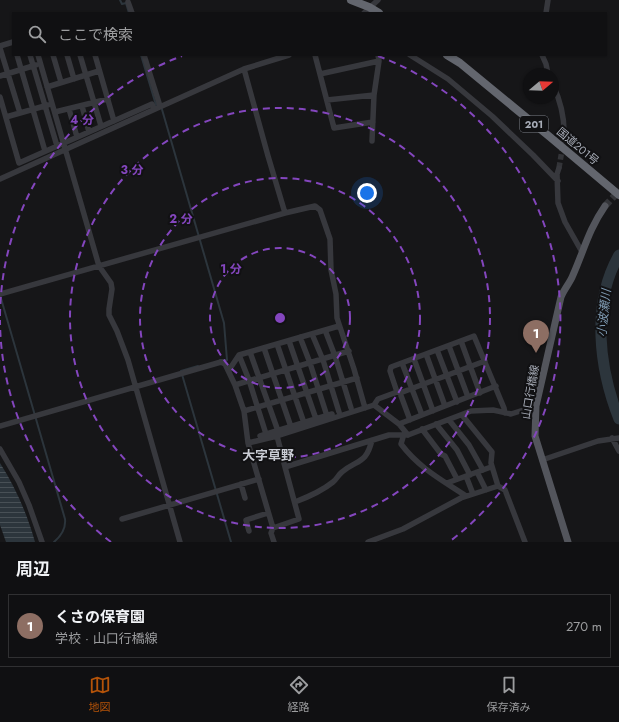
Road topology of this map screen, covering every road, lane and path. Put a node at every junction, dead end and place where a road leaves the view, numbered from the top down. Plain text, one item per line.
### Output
1 (351, 0) edge
2 (378, 0) edge
3 (548, 0) edge
4 (128, 2) dead end
5 (366, 10) edge
6 (132, 12) edge
7 (546, 12) edge
8 (12, 42) edge
9 (0, 47) edge
10 (17, 56) edge
11 (30, 56) edge
12 (38, 56) edge
13 (53, 56) edge
14 (67, 56) edge
15 (80, 56) edge
16 (95, 56) edge
17 (144, 56) edge
18 (286, 56) edge
19 (315, 56) edge
20 (412, 56) edge
21 (449, 56) edge
22 (542, 56) edge
23 (378, 58) edge
24 (40, 64) junction
25 (33, 66) junction
26 (547, 68) edge
27 (244, 69) junction
28 (21, 70) junction
29 (100, 71) junction
30 (8, 74) junction
31 (320, 74) junction
32 (86, 75) junction
33 (0, 76) edge
34 (74, 79) junction
35 (61, 82) junction
36 (47, 86) junction
37 (374, 95) junction
38 (0, 97) edge
39 (108, 99) junction
40 (327, 100) junction
41 (559, 102) edge
42 (94, 103) junction
43 (52, 104) junction
44 (45, 106) junction
45 (82, 106) junction
46 (157, 108) junction
47 (69, 109) junction
48 (33, 110) junction
49 (55, 112) junction
50 (20, 113) junction
51 (6, 117) junction
52 (114, 121) junction
53 (373, 122) junction
54 (101, 126) junction
55 (89, 132) junction
56 (77, 137) junction
57 (564, 138) tunnel mouth
58 (372, 142) dead end
59 (57, 146) junction
60 (65, 146) junction
61 (45, 151) junction
62 (559, 168) tunnel mouth
63 (0, 179) edge
64 (558, 181) junction
65 (619, 195) edge
66 (606, 206) tunnel mouth
67 (285, 213) junction
68 (582, 252) junction
69 (99, 266) junction
70 (0, 294) edge
71 (339, 326) junction
72 (325, 330) junction
73 (312, 334) junction
74 (300, 338) junction
75 (289, 341) junction
76 (461, 341) junction
77 (277, 344) junction
78 (449, 346) junction
79 (264, 348) junction
80 (437, 350) junction
81 (349, 351) junction
82 (250, 352) junction
83 (426, 354) junction
84 (239, 355) junction
85 (335, 356) junction
86 (414, 359) junction
87 (322, 360) junction
88 (485, 361) junction
89 (310, 363) junction
90 (402, 363) junction
91 (298, 366) junction
92 (470, 367) junction
93 (229, 370) junction
94 (286, 370) junction
95 (458, 371) junction
96 (273, 373) junction
97 (447, 376) junction
98 (260, 377) junction
99 (357, 378) junction
100 (249, 380) junction
101 (435, 380) junction
102 (343, 382) junction
103 (423, 384) junction
104 (236, 385) junction
105 (135, 386) junction
106 (330, 386) junction
107 (496, 386) junction
108 (319, 389) junction
109 (412, 389) junction
110 (307, 392) junction
111 (398, 393) junction
112 (480, 393) junction
113 (295, 396) junction
114 (468, 397) junction
115 (282, 400) junction
116 (457, 402) junction
117 (269, 404) junction
118 (374, 405) junction
119 (445, 406) junction
120 (536, 406) junction
121 (258, 407) junction
122 (363, 407) junction
123 (351, 408) junction
124 (244, 411) junction
125 (433, 411) junction
126 (338, 412) junction
127 (505, 413) junction
128 (422, 415) junction
129 (462, 415) junction
130 (327, 416) junction
131 (316, 419) junction
132 (410, 420) junction
133 (449, 420) junction
134 (304, 423) junction
135 (398, 424) junction
136 (436, 424) junction
137 (0, 426) edge
138 (291, 427) junction
139 (422, 429) junction
140 (277, 433) junction
141 (266, 434) junction
142 (406, 435) junction
143 (257, 437) dead end
144 (612, 438) junction
145 (619, 438) edge
146 (372, 440) junction
147 (248, 443) junction
148 (0, 449) edge
149 (619, 451) edge
150 (542, 460) junction
151 (285, 467) junction
152 (491, 467) junction
153 (480, 471) junction
154 (468, 475) junction
155 (259, 479) junction
156 (457, 479) junction
157 (447, 483) junction
158 (241, 484) junction
159 (498, 486) junction
160 (486, 490) junction
161 (473, 494) junction
162 (466, 496) junction
163 (245, 498) dead end
164 (295, 502) junction
165 (169, 504) junction
166 (135, 508) dead end
167 (268, 514) junction
168 (137, 515) junction
169 (122, 519) dead end
170 (273, 528) junction
171 (249, 531) dead end
172 (180, 541) edge
173 (42, 542) edge
174 (172, 542) edge
175 (274, 542) edge
176 (368, 542) edge
177 (525, 542) edge
178 (568, 542) edge

1 - 5 highway
2 - 5 street
3 - 7 street
4 - 6 street
8 - 9 street
9 - 30 street
10 - 28 street
11 - 25 street
12 - 24 street
13 - 35 street
14 - 34 street
15 - 32 street
16 - 29 street
17 - 46 street
18 - 27 street
19 - 31 street
20 - 64 street
21 - 65 highway, 国道201号 / 201
22 - 26 street
23 - 31 street
23 - 37 street
24 - 25 street
24 - 36 street
25 - 28 street
25 - 44 street
27 - 46 street
27 - 67 street
28 - 30 street
28 - 48 street
29 - 32 street
29 - 39 street
30 - 33 street
30 - 50 street
31 - 40 street
32 - 34 street
32 - 42 street
34 - 35 street
35 - 36 street
36 - 43 street
37 - 40 street
37 - 53 street
38 - 51 street
39 - 42 street
39 - 52 street
40 - 53 street
41 - 57 street
42 - 45 street
42 - 54 street
43 - 44 street
43 - 49 street
44 - 48 street
44 - 59 street
45 - 47 street
45 - 55 street
46 - 52 street
46 - 60 street
47 - 49 street
47 - 56 street
48 - 50 street
48 - 61 street
49 - 60 street
50 - 51 street
51 - 61 street
52 - 54 street
53 - 58 street
54 - 55 street
55 - 56 street
56 - 60 street
59 - 60 street
59 - 61 street
60 - 63 street
60 - 69 street
62 - 64 street
64 - 68 street
66 - 68 main road, 山口行橋線
67 - 69 street
67 - 71 street
68 - 120 main road, 山口行橋線
69 - 70 street
69 - 105 street
71 - 72 street
71 - 81 street
72 - 73 street
72 - 85 street
73 - 74 street
73 - 87 street
74 - 75 street
74 - 89 street
75 - 77 street
75 - 91 street
76 - 78 street
76 - 88 street
76 - 92 street
77 - 79 street
77 - 94 street
78 - 80 street
78 - 95 street
79 - 82 street
79 - 96 street
80 - 83 street
80 - 97 street
81 - 85 street
81 - 99 street
82 - 84 street
82 - 98 street
83 - 86 street
83 - 101 street
84 - 93 street
84 - 100 street
85 - 87 street
85 - 102 street
86 - 90 street
86 - 103 street
87 - 89 street
87 - 106 street
88 - 92 street
88 - 107 street
89 - 91 street
89 - 108 street
90 - 109 street
90 - 111 street
91 - 94 street
91 - 110 street
92 - 95 street
92 - 112 street
93 - 104 street
93 - 105 street
94 - 96 street
94 - 113 street
95 - 97 street
95 - 114 street
96 - 98 street
96 - 115 street
97 - 101 street
97 - 116 street
98 - 100 street
98 - 117 street
99 - 102 street
99 - 122 street
100 - 104 street
100 - 121 street
101 - 103 street
101 - 119 street
102 - 106 street
102 - 123 street
103 - 109 street
103 - 125 street
104 - 124 street
105 - 137 street
105 - 165 street
106 - 108 street
106 - 126 street
107 - 112 street
107 - 127 street
108 - 110 street
108 - 130 street
109 - 111 street
109 - 128 street
110 - 113 street
110 - 131 street
111 - 118 street
111 - 132 street
112 - 114 street
113 - 115 street
113 - 134 street
114 - 116 street
115 - 117 street
115 - 138 street
116 - 119 street
117 - 121 street
117 - 140 street
118 - 122 street
118 - 135 street
119 - 125 street
120 - 127 street
120 - 150 main road, 山口行橋線
121 - 124 street
121 - 141 street
122 - 123 street
122 - 140 street
123 - 126 street
124 - 147 street
125 - 128 street
126 - 130 street
127 - 129 street
128 - 132 street
129 - 133 street
129 - 152 street
130 - 131 street
131 - 134 street
132 - 135 street
133 - 136 street
133 - 153 street
134 - 138 street
135 - 142 street
136 - 139 street
136 - 154 street
138 - 140 street
139 - 142 street
139 - 156 street
140 - 141 street
140 - 147 street
140 - 151 street
141 - 143 street
142 - 146 street
142 - 157 street
144 - 145 street
144 - 149 street
144 - 150 street
146 - 151 street
146 - 164 street
147 - 155 street
148 - 173 street
150 - 178 main road, 山口行橋線
151 - 164 street
152 - 153 street
152 - 159 street
153 - 154 street
153 - 160 street
154 - 156 street
154 - 161 street
155 - 158 street
155 - 167 street
156 - 157 street
157 - 162 street
158 - 163 street
158 - 165 street
159 - 160 street
159 - 177 street
160 - 161 street
161 - 162 street
162 - 176 street
164 - 170 street
165 - 168 street
165 - 172 street
166 - 168 street
167 - 170 street
167 - 171 street
168 - 169 street
170 - 175 street
172 - 174 street

